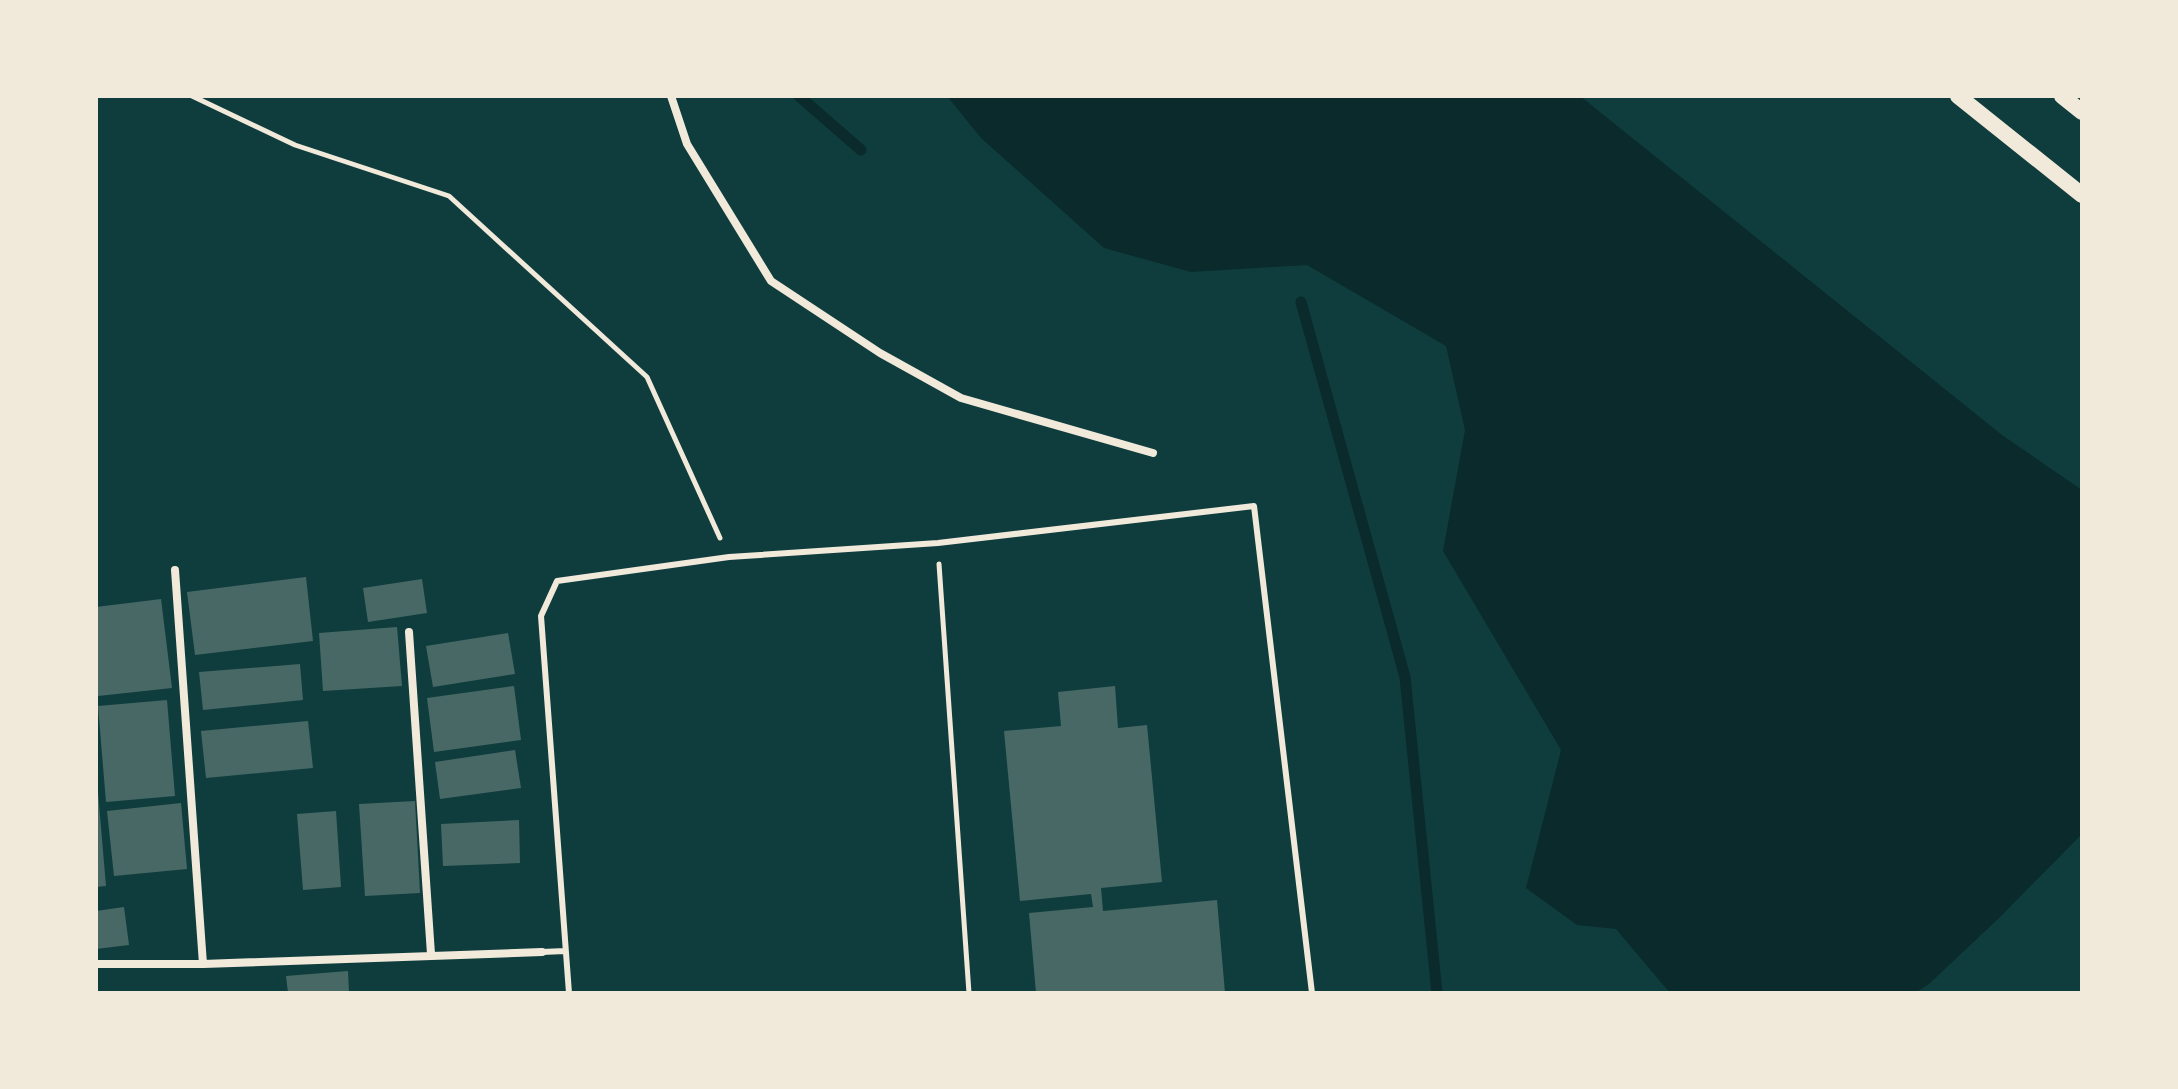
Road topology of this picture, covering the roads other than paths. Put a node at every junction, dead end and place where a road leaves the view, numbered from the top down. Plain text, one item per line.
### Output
1 (671, 96) edge
2 (1958, 96) edge
3 (2062, 96) edge
4 (2082, 112) edge
5 (2082, 195) edge
6 (1153, 453) dead end
7 (175, 570) dead end
8 (409, 632) dead end
9 (565, 951) junction
10 (542, 952) joint
11 (431, 954) junction
12 (96, 964) edge
13 (203, 964) junction
14 (569, 993) edge
15 (1312, 993) edge

1 - 6 street
2 - 5 main road
3 - 4 main road
7 - 13 street
8 - 11 street
9 - 10 lane
9 - 14 lane
9 - 15 lane
10 - 11 street
11 - 13 street
12 - 13 street

